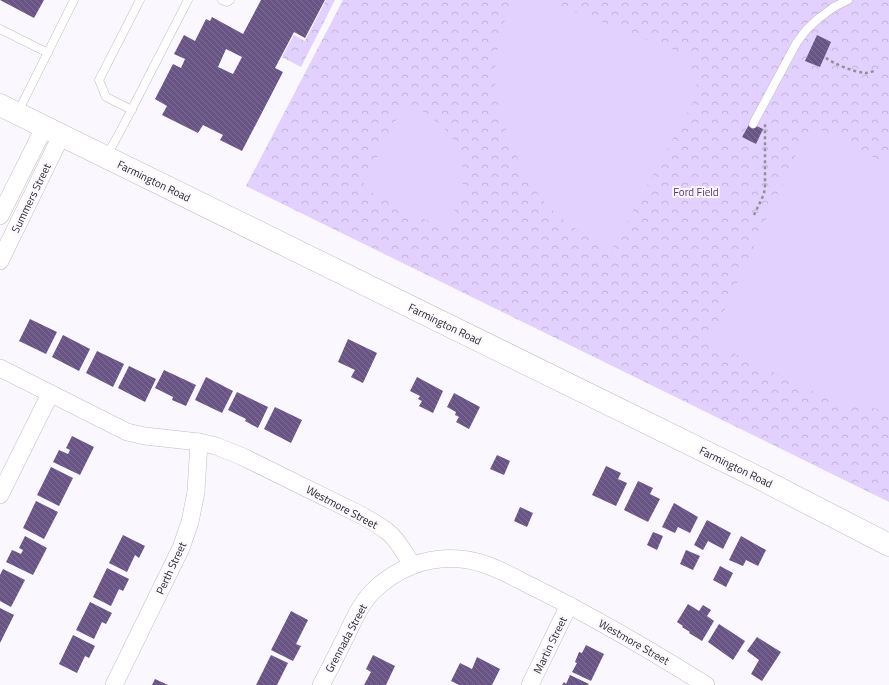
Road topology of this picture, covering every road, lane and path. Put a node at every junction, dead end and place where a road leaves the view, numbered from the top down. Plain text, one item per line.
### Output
1 (74, 0) edge
2 (140, 0) edge
3 (188, 0) edge
4 (222, 0) edge
5 (230, 0) edge
6 (848, 0) edge
7 (0, 29) edge
8 (48, 53) junction
9 (826, 58) dead end
10 (874, 71) dead end
11 (765, 101) junction
12 (9, 110) edge
13 (132, 110) junction
14 (753, 124) dead end
15 (53, 132) junction
16 (106, 158) junction
17 (754, 215) dead end
18 (0, 216) edge
19 (0, 261) edge
20 (0, 368) edge
21 (50, 394) junction
22 (199, 442) junction
23 (0, 495) edge
24 (889, 545) edge
25 (412, 565) junction
26 (569, 605) junction
27 (114, 685) edge
28 (322, 685) edge
29 (530, 685) edge
30 (706, 685) edge

1 - 8 lane
2 - 13 lane
3 - 13 lane
4 - 5 lane
6 - 11 lane
7 - 8 lane
8 - 12 lane
9 - 10 path
11 - 14 lane
11 - 17 path
12 - 15 main road, Farmington Road
13 - 16 lane
15 - 16 main road, Farmington Road
15 - 18 street, Summers Street
15 - 19 street, Summers Street
16 - 24 main road, Farmington Road
20 - 21 street, Westmore Street
21 - 22 street, Westmore Street
21 - 23 street
22 - 25 street, Westmore Street
22 - 27 street, Perth Street
25 - 26 street, Westmore Street
25 - 28 street, Grennada Street
26 - 29 street, Martin Street
26 - 30 street, Westmore Street

